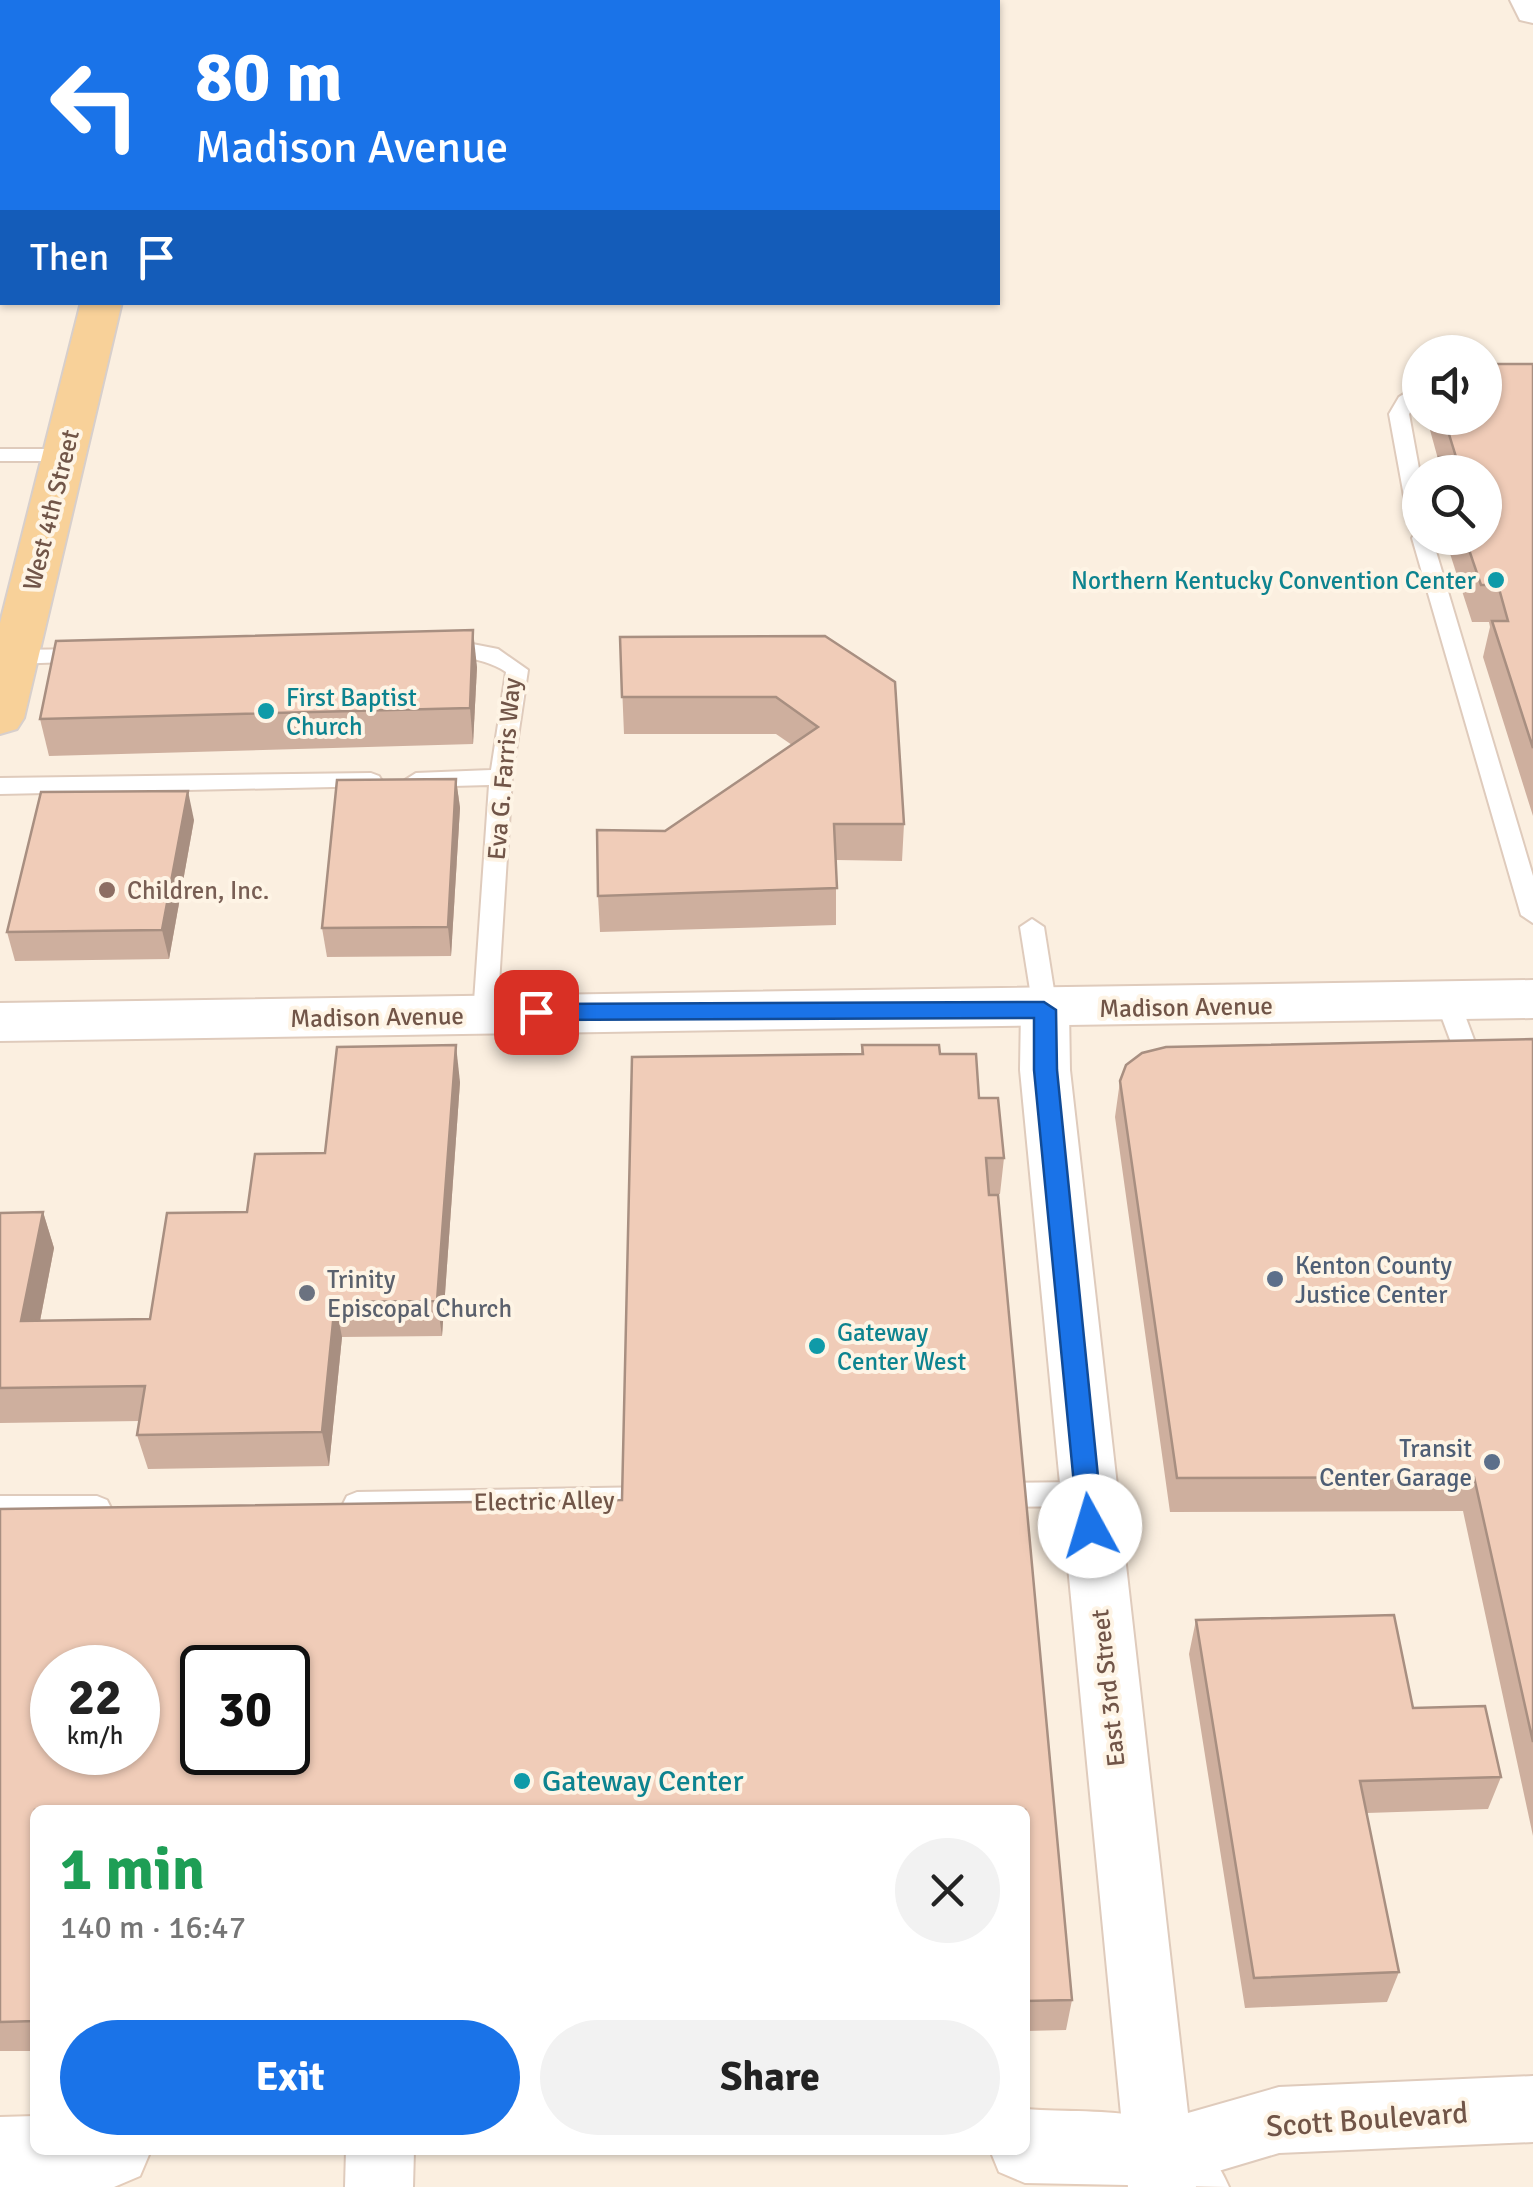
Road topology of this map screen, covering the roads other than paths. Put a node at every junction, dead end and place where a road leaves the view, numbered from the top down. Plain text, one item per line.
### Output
1 (1528, 0) edge
2 (1533, 12) edge
3 (101, 305) edge
4 (1402, 408) edge
5 (1402, 435) edge
6 (0, 455) edge
7 (64, 455) junction
8 (1427, 555) edge
9 (411, 648) edge
10 (114, 655) edge
11 (14, 657) junction
12 (0, 718) edge
13 (501, 777) junction
14 (0, 786) edge
15 (1533, 916) edge
16 (1032, 927) dead end
17 (1533, 999) edge
18 (1448, 1002) junction
19 (1044, 1010) junction
20 (485, 1016) junction
21 (0, 1022) edge
22 (1475, 1076) edge
23 (1087, 1494) junction
24 (968, 1496) edge
25 (670, 1499) edge
26 (334, 1504) edge
27 (0, 1508) edge
28 (117, 1508) edge
29 (1533, 2109) edge
30 (1030, 2147) edge
31 (30, 2153) edge
32 (0, 2154) edge
33 (380, 2155) edge
34 (1171, 2176) edge
35 (379, 2187) edge

1 - 2 street
3 - 7 main road, West 4th Street
4 - 5 lane
6 - 7 lane
7 - 11 main road, West 4th Street
8 - 15 lane
9 - 13 lane, Eva G. Farris Way
10 - 11 lane
11 - 12 main road, West 4th Street
13 - 14 lane
13 - 20 lane, Eva G. Farris Way
16 - 19 lane
17 - 18 street, Madison Avenue
18 - 19 street, Madison Avenue
18 - 22 lane
19 - 20 street, Madison Avenue
19 - 23 street, East 3rd Street
20 - 21 street, Madison Avenue
23 - 24 lane
23 - 34 street, East 3rd Street
25 - 26 lane, Electric Alley
27 - 28 lane
29 - 34 street, Scott Boulevard
30 - 34 street, Scott Boulevard
31 - 32 street
33 - 35 street

